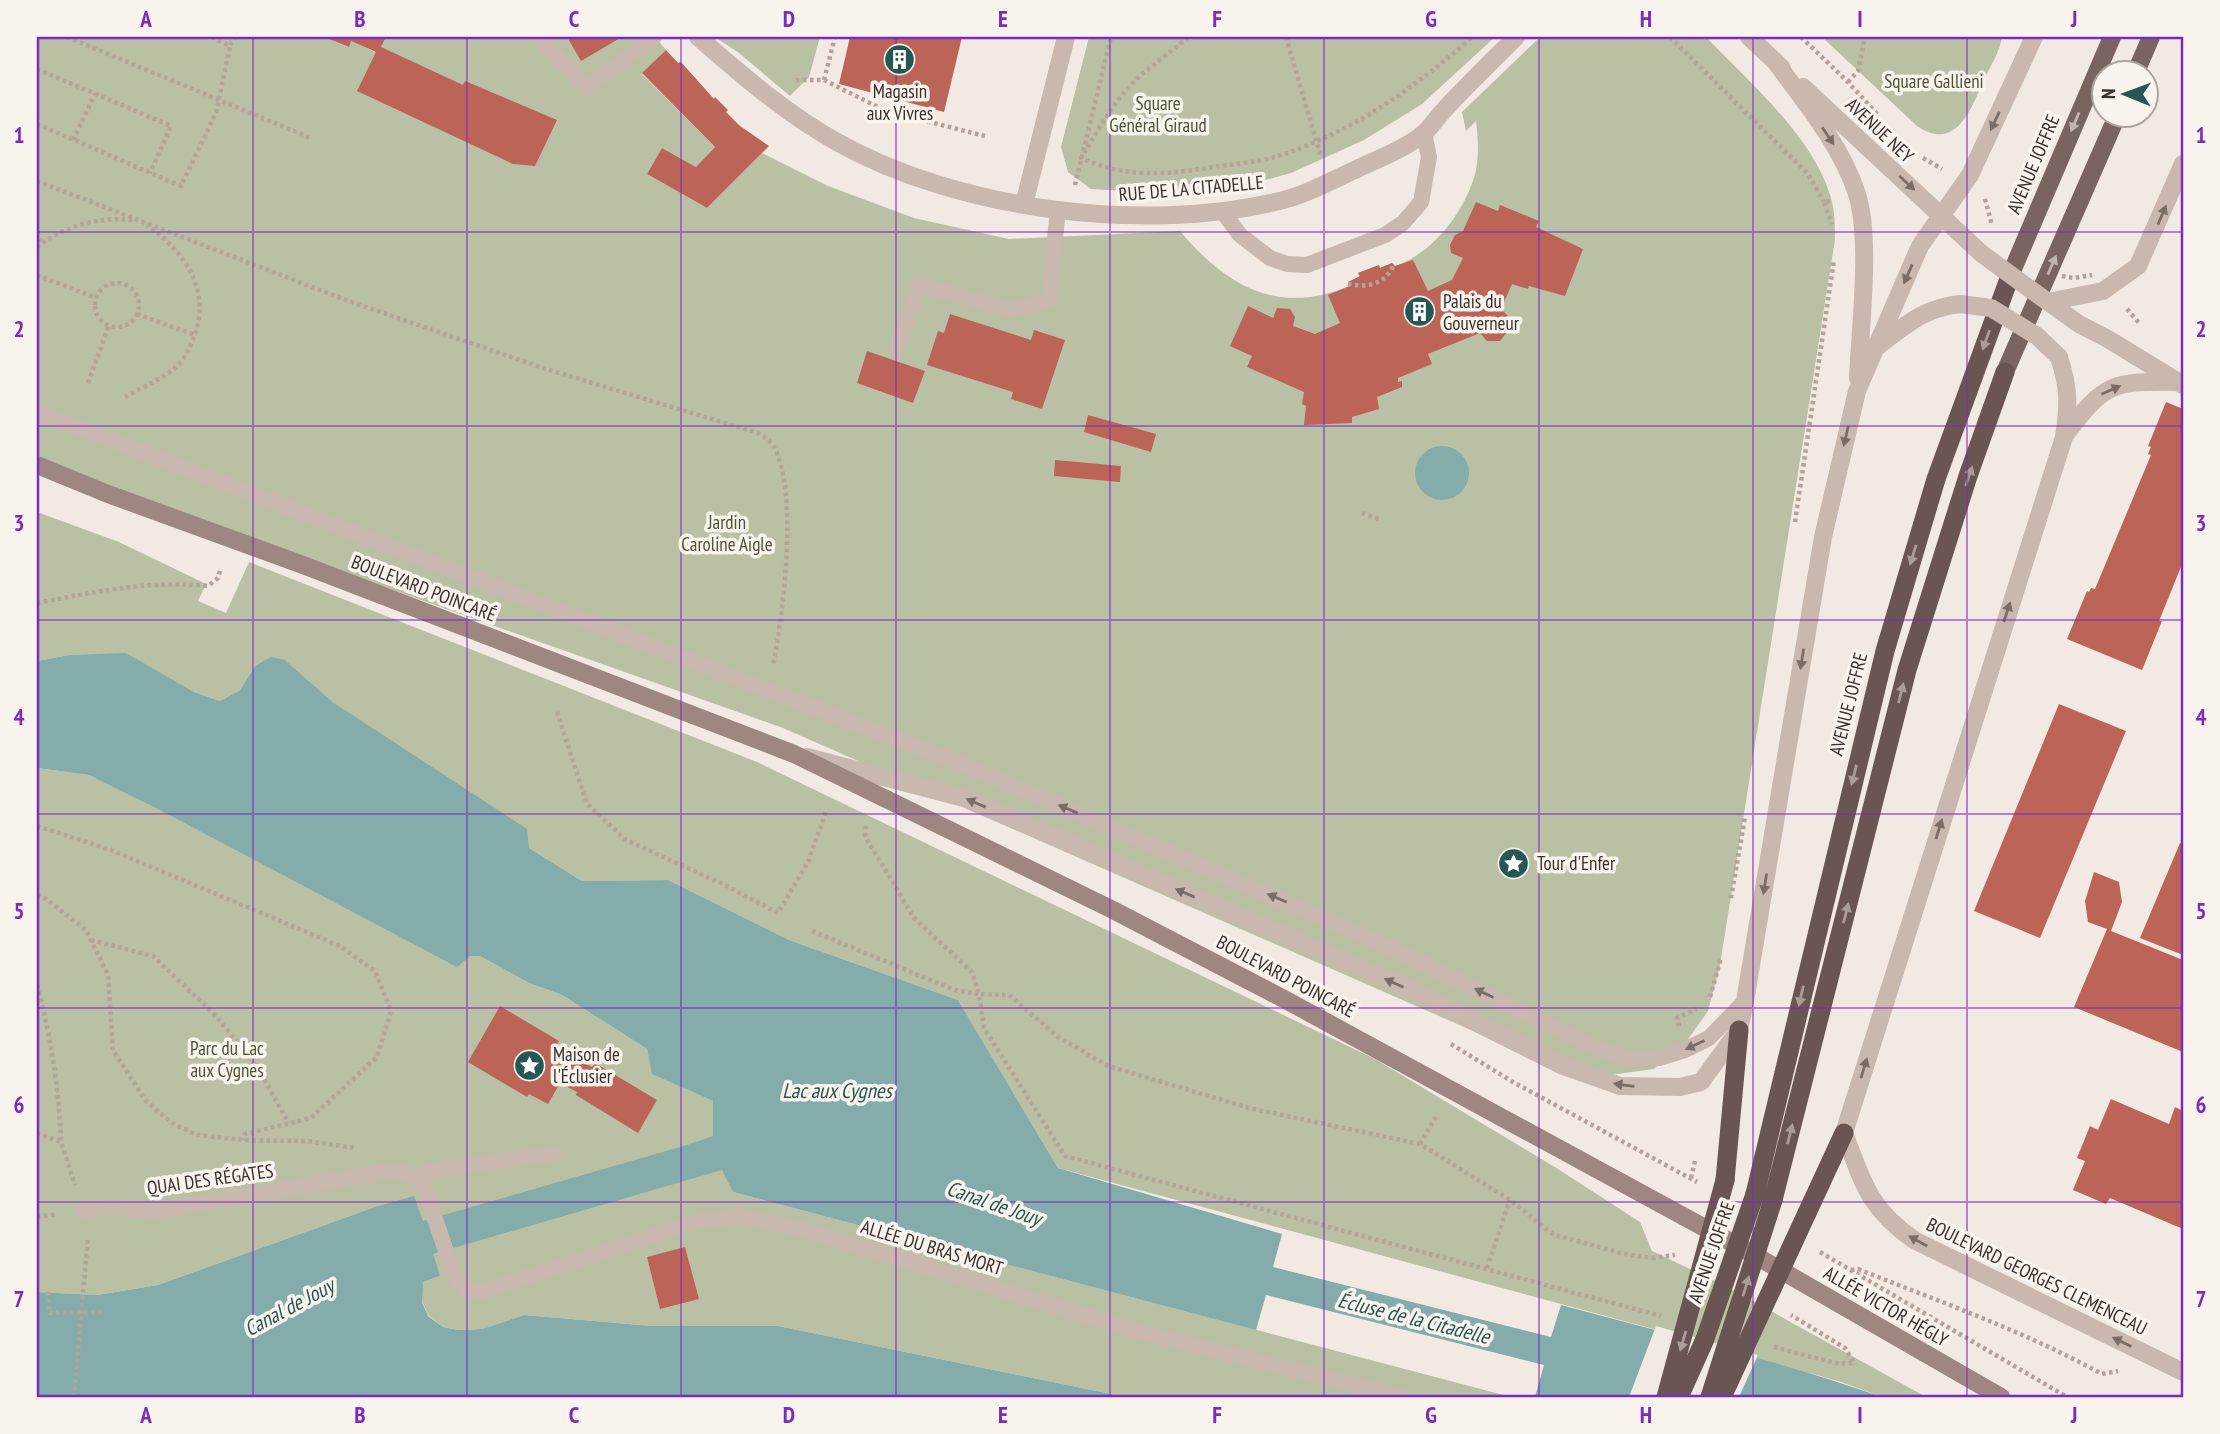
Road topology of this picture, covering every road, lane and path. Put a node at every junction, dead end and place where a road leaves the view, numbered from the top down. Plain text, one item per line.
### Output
1 (67, 37) edge
2 (212, 37) edge
3 (235, 37) edge
4 (539, 37) edge
5 (654, 37) edge
6 (698, 37) edge
7 (835, 37) edge
8 (1066, 37) edge
9 (1111, 37) edge
10 (1188, 37) edge
11 (1286, 37) edge
12 (1472, 37) edge
13 (1516, 37) edge
14 (1670, 37) edge
15 (1749, 37) edge
16 (1801, 37) edge
17 (1865, 37) edge
18 (2034, 37) edge
19 (2112, 37) edge
20 (2151, 37) edge
21 (230, 46) junction
22 (1774, 60) junction
23 (2141, 60) edge
24 (37, 69) edge
25 (794, 80) dead end
26 (824, 80) junction
27 (1848, 82) junction
28 (95, 94) junction
29 (220, 99) junction
30 (1884, 121) dead end
31 (37, 124) edge
32 (2111, 130) edge
33 (1424, 133) junction
34 (985, 136) dead end
35 (311, 138) dead end
36 (73, 140) junction
37 (1317, 141) junction
38 (1921, 157) dead end
39 (1082, 158) junction
40 (2183, 164) edge
41 (150, 173) junction
42 (1970, 175) junction
43 (37, 181) edge
44 (1329, 182) junction
45 (1857, 194) junction
46 (1824, 202) junction
47 (1024, 204) junction
48 (1063, 209) junction
49 (1222, 211) junction
50 (1941, 215) junction
51 (141, 220) junction
52 (1834, 229) dead end
53 (1993, 229) dead end
54 (37, 232) edge
55 (39, 245) edge
56 (1834, 249) dead end
57 (1394, 264) dead end
58 (37, 275) edge
59 (2092, 275) dead end
60 (2010, 276) joint
61 (1371, 277) dead end
62 (1348, 284) dead end
63 (1374, 284) junction
64 (2112, 285) junction
65 (96, 298) junction
66 (2048, 302) junction
67 (137, 314) junction
68 (109, 325) junction
69 (2147, 329) dead end
70 (195, 335) junction
71 (1875, 349) junction
72 (896, 350) dead end
73 (2005, 372) joint
74 (88, 383) dead end
75 (2180, 383) edge
76 (1857, 391) junction
77 (125, 397) dead end
78 (37, 412) edge
79 (2064, 437) junction
80 (37, 465) edge
81 (1362, 513) dead end
82 (1379, 519) dead end
83 (1793, 535) dead end
84 (220, 571) dead end
85 (37, 603) edge
86 (768, 691) junction
87 (557, 712) dead end
88 (794, 754) junction
89 (1746, 806) dead end
90 (826, 811) dead end
91 (37, 826) edge
92 (866, 826) dead end
93 (37, 895) edge
94 (1729, 911) dead end
95 (812, 931) dead end
96 (91, 940) junction
97 (1724, 950) dead end
98 (37, 985) edge
99 (979, 994) junction
100 (1745, 1000) junction
101 (1738, 1030) junction
102 (1685, 1049) junction
103 (1442, 1107) dead end
104 (289, 1123) junction
105 (37, 1133) edge
106 (1844, 1133) junction
107 (243, 1140) junction
108 (61, 1142) junction
109 (1420, 1144) junction
110 (554, 1154) dead end
111 (390, 1171) junction
112 (1693, 1171) dead end
113 (421, 1177) junction
114 (1691, 1178) dead end
115 (1764, 1197) junction
116 (1510, 1200) junction
117 (83, 1211) joint
118 (88, 1237) dead end
119 (1749, 1252) joint
120 (1684, 1254) dead end
121 (1487, 1268) junction
122 (1849, 1270) dead end
123 (48, 1292) dead end
124 (1782, 1309) dead end
125 (103, 1312) dead end
126 (1669, 1318) dead end
127 (1774, 1347) dead end
128 (2122, 1369) dead end
129 (2183, 1372) edge
130 (74, 1397) edge
131 (1403, 1397) edge
132 (1666, 1397) edge
133 (1679, 1397) edge
134 (1710, 1397) edge
135 (1722, 1397) edge
136 (2001, 1397) edge

1 - 29 path
2 - 21 path
3 - 21 path
4 - 5 lane
6 - 47 street, RUE DE LA CITADELLE
7 - 26 path
8 - 47 street
9 - 39 path
10 - 39 path
11 - 37 path
12 - 37 path
13 - 33 street, RUE DE LA CITADELLE
14 - 46 path
15 - 22 street, AVENUE NEY
16 - 27 path
17 - 27 path
18 -> 42 street
19 -> 60 main road, AVENUE JOFFRE
20 - 23 main road
21 - 29 path
22 -> 45 street
22 -> 50 street, AVENUE NEY
24 - 28 path
25 - 26 path
26 - 34 path
27 - 30 path
28 - 36 path
28 - 41 path
29 - 35 path
29 - 41 path
31 - 36 path
73 -> 32 main road, AVENUE JOFFRE
33 - 44 street, RUE DE LA CITADELLE
33 - 49 lane
36 - 41 path
37 - 39 path
37 - 44 path
38 - 42 path
39 - 48 path
64 -> 40 street
42 - 50 street
42 - 53 path
43 - 51 path
44 - 49 street, RUE DE LA CITADELLE
45 - 46 path
45 - 76 street
46 - 52 path
47 - 48 street, RUE DE LA CITADELLE
48 - 49 street, RUE DE LA CITADELLE
48 - 72 lane
50 - 66 street, AVENUE NEY, bridge
50 -> 71 street
51 - 55 path
51 - 70 path
51 - 86 path
54 - 55 path
56 - 83 path
57 - 63 path
58 - 65 path
59 - 64 path
60 -> 115 highway, AVENUE JOFFRE
61 - 63 path
62 - 63 path
64 - 66 street
64 - 69 path
65 - 67 path
65 - 68 path
66 - 75 street, AVENUE NEY
67 - 68 path
67 - 70 path
68 - 74 path
70 - 77 path
71 - 76 street
71 - 79 street, bridge
115 -> 73 highway, AVENUE JOFFRE
79 -> 75 street
76 -> 100 street
78 - 86 lane
106 -> 79 street
80 - 88 main road, BOULEVARD POINCARÉ
81 - 82 path
84 - 85 path
102 -> 86 lane
87 - 90 path
101 -> 88 street, BOULEVARD POINCARÉ
88 - 119 main road, BOULEVARD POINCARÉ
89 - 94 path
91 - 104 path
92 - 99 path
93 - 96 path
95 - 99 path
96 - 104 path
96 - 107 path
97 - 102 path
98 - 108 path
99 - 109 path
99 - 121 path
100 - 101 street
100 -> 102 lane
101 -> 132 highway, bridge
103 - 109 path
104 - 107 path
105 - 108 path
129 -> 106 street, BOULEVARD GEORGES CLEMENCEAU
106 - 135 highway, bridge
107 - 111 path
108 - 117 path
109 - 116 path
110 - 113 lane
111 - 113 lane, QUAI DES RÉGATES
111 - 117 lane, QUAI DES RÉGATES
112 - 114 path
113 - 131 lane, ALLÉE DU BRAS MORT
115 - 133 highway, AVENUE JOFFRE, bridge
134 -> 115 highway, AVENUE JOFFRE, bridge
116 - 120 path
116 - 121 path
118 - 130 path, bridge
119 - 136 main road, ALLÉE VICTOR HÉGLY
121 - 126 path
122 - 128 path
123 - 125 path
124 - 127 path

